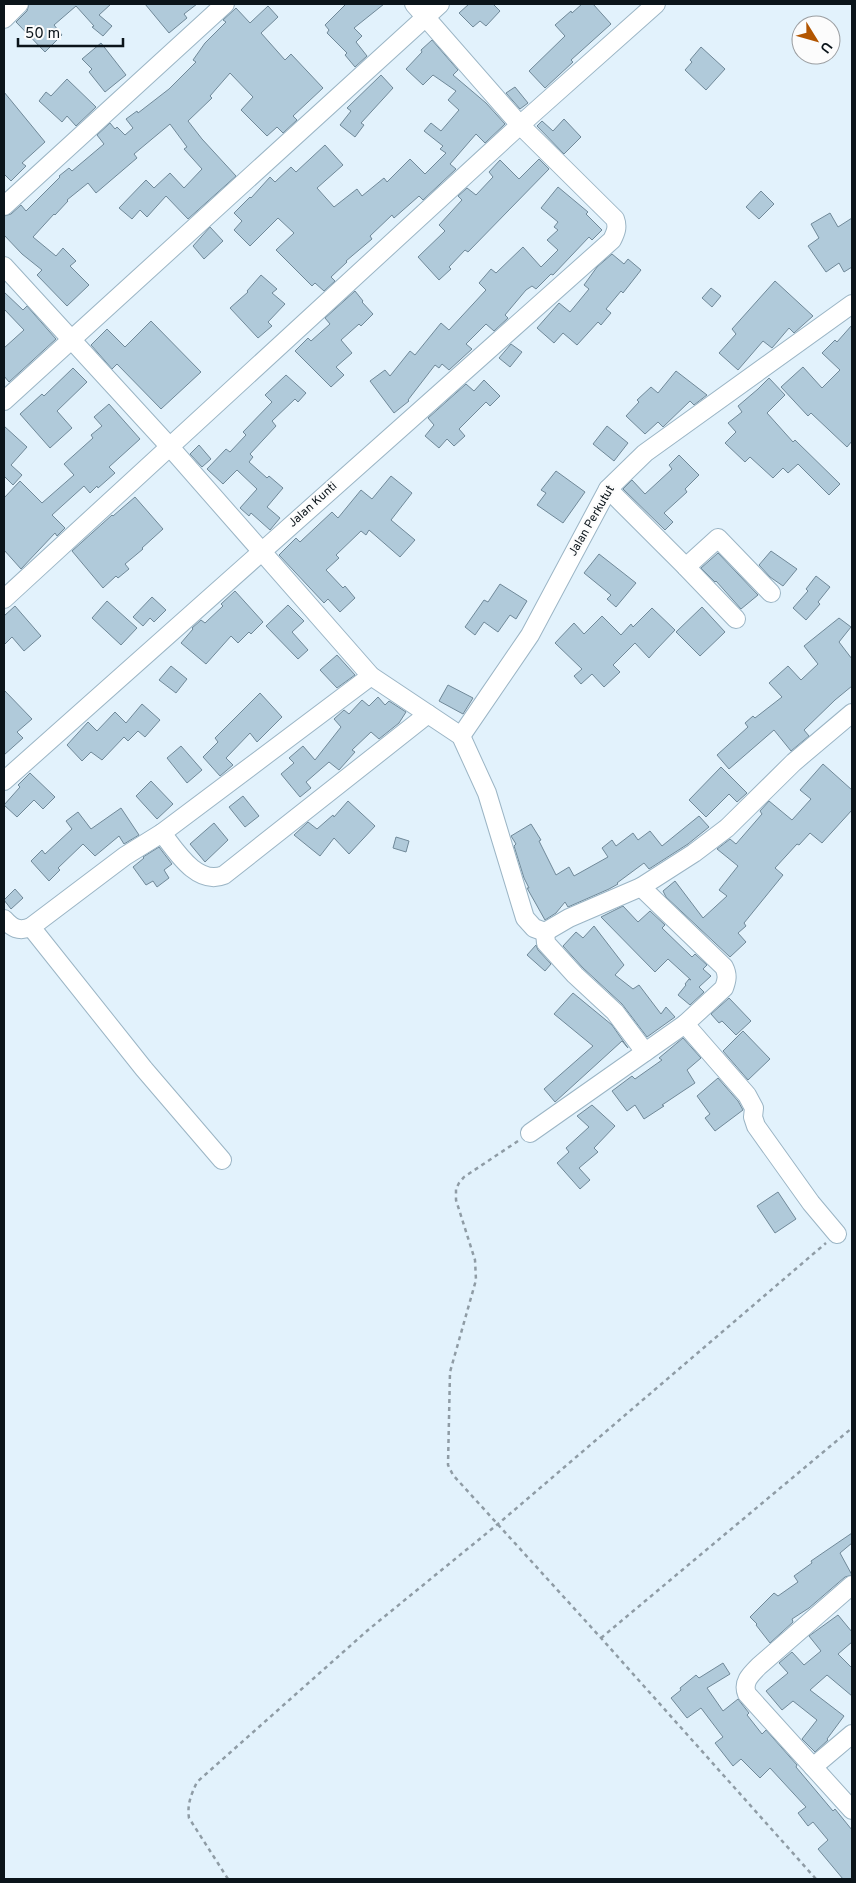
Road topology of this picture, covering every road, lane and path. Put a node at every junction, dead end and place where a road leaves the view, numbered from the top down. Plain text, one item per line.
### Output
1 (19, 4) edge
2 (225, 4) edge
3 (440, 4) edge
4 (656, 4) edge
5 (420, 10) edge
6 (4, 19) edge
7 (520, 125) junction
8 (4, 206) edge
9 (4, 266) edge
10 (852, 304) edge
11 (70, 340) junction
12 (4, 401) edge
13 (170, 448) junction
14 (608, 489) junction
15 (262, 551) junction
16 (686, 566) junction
17 (771, 593) dead end
18 (4, 599) edge
19 (736, 619) dead end
20 (371, 676) junction
21 (428, 714) junction
22 (850, 719) edge
23 (461, 736) junction
24 (4, 781) edge
25 (162, 833) junction
26 (641, 887) junction
27 (6, 927) edge
28 (30, 927) junction
29 (545, 932) junction
30 (685, 1024) junction
31 (645, 1052) junction
32 (530, 1133) joint
33 (222, 1160) dead end
34 (837, 1234) joint
35 (852, 1428) edge
36 (498, 1524) junction
37 (852, 1585) edge
38 (602, 1638) junction
39 (852, 1734) edge
40 (813, 1767) junction
41 (852, 1810) edge
42 (228, 1879) edge
43 (816, 1879) edge

1 - 6 street
2 - 8 street
3 - 5 street
4 - 7 street
5 - 7 street
5 - 11 street
7 - 13 street
7 - 15 street, Jalan Kunti
9 - 11 street
10 - 14 street, Jalan Perkutut
11 - 12 street
11 - 13 street
13 - 15 street
13 - 18 street
14 - 16 street
14 - 23 street, Jalan Perkutut
15 - 20 street
15 - 24 street, Jalan Kunti
16 - 17 street
16 - 19 street
20 - 21 street
20 - 25 street
21 - 23 street
21 - 25 street
22 - 26 street
23 - 29 street
25 - 28 street
26 - 29 street
26 - 30 street
27 - 28 street
28 - 33 street
29 - 31 street
30 - 31 street
30 - 34 street
31 - 32 street
32 - 36 path
34 - 36 path
35 - 38 path
36 - 38 path
36 - 42 path
37 - 40 street
38 - 43 path
39 - 40 street
40 - 41 street

